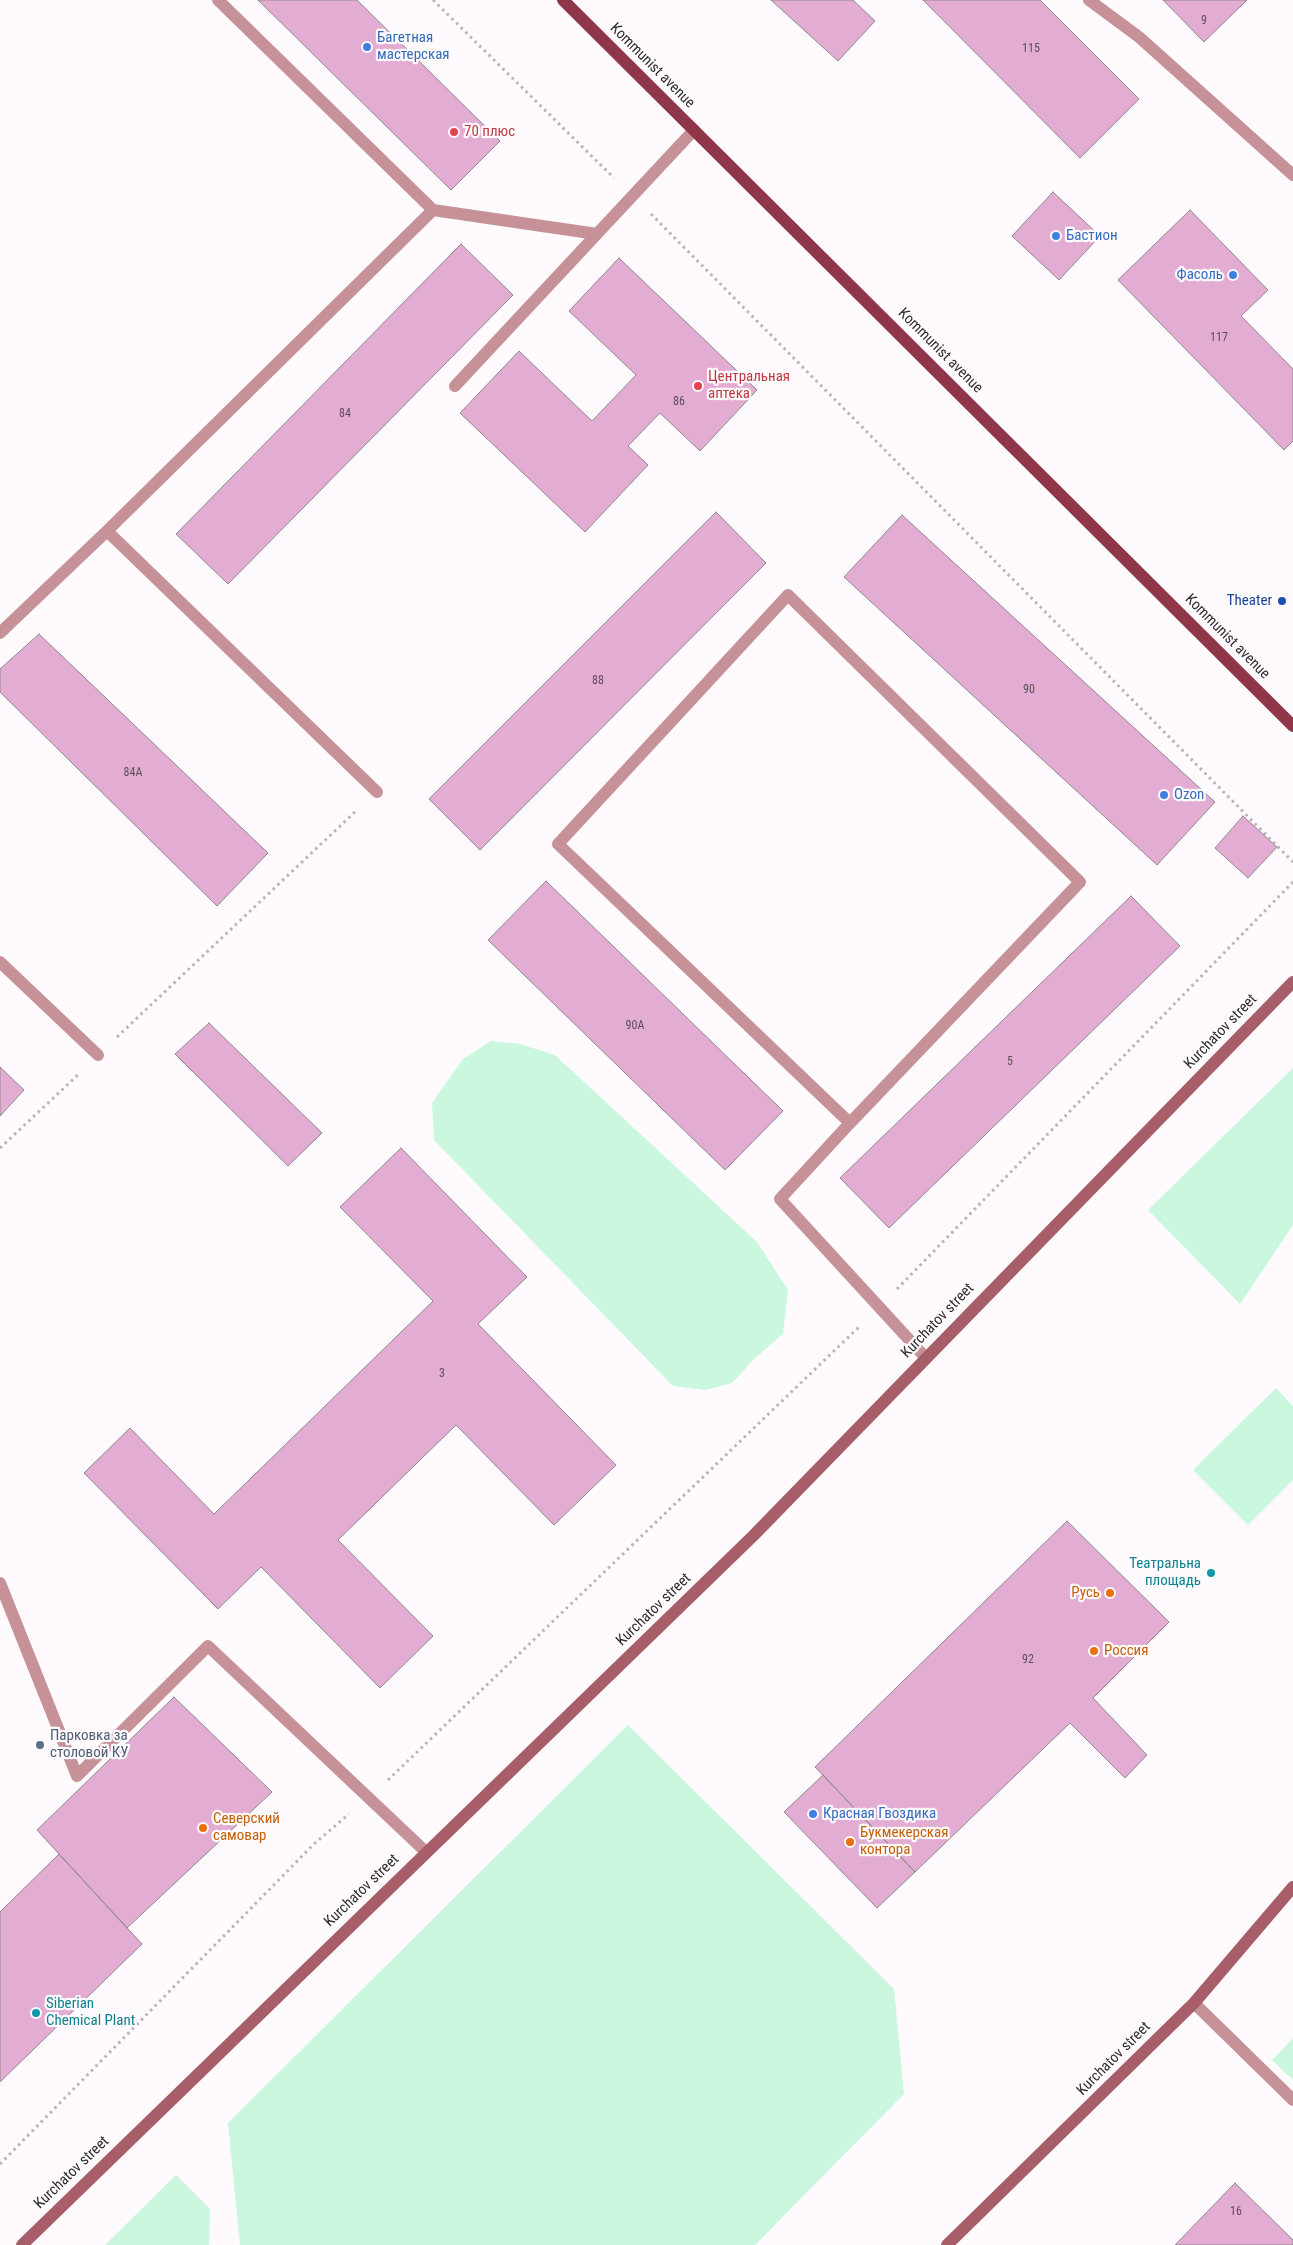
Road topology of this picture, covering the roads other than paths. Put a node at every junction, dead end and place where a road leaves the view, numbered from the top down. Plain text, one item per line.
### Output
1 (218, 0) edge
2 (563, 0) edge
3 (1090, 0) edge
4 (694, 130) junction
5 (1293, 175) edge
6 (433, 210) junction
7 (597, 234) junction
8 (455, 386) dead end
9 (107, 531) junction
10 (0, 633) edge
11 (1293, 726) edge
12 (377, 792) road end
13 (0, 962) edge
14 (1293, 982) edge
15 (98, 1055) road end
16 (850, 1123) junction
17 (925, 1357) junction
18 (0, 1583) edge
19 (426, 1852) junction
20 (1293, 1886) edge
21 (1194, 2003) junction
22 (1293, 2100) edge
23 (22, 2245) edge
24 (947, 2245) edge

1 - 6 lane
2 - 4 main road, Kommunist avenue
3 - 5 lane
4 - 7 lane
4 - 11 main road, Kommunist avenue
6 - 7 lane
6 - 9 lane
7 - 8 lane
9 - 10 lane
9 - 12 lane
13 - 15 lane
14 - 17 street, Kurchatov street
16 - 16 lane
16 - 17 lane
17 - 19 street, Kurchatov street
18 - 19 lane
19 - 23 street, Kurchatov street
20 - 21 street, Kurchatov street
21 - 22 lane
21 - 24 street, Kurchatov street

